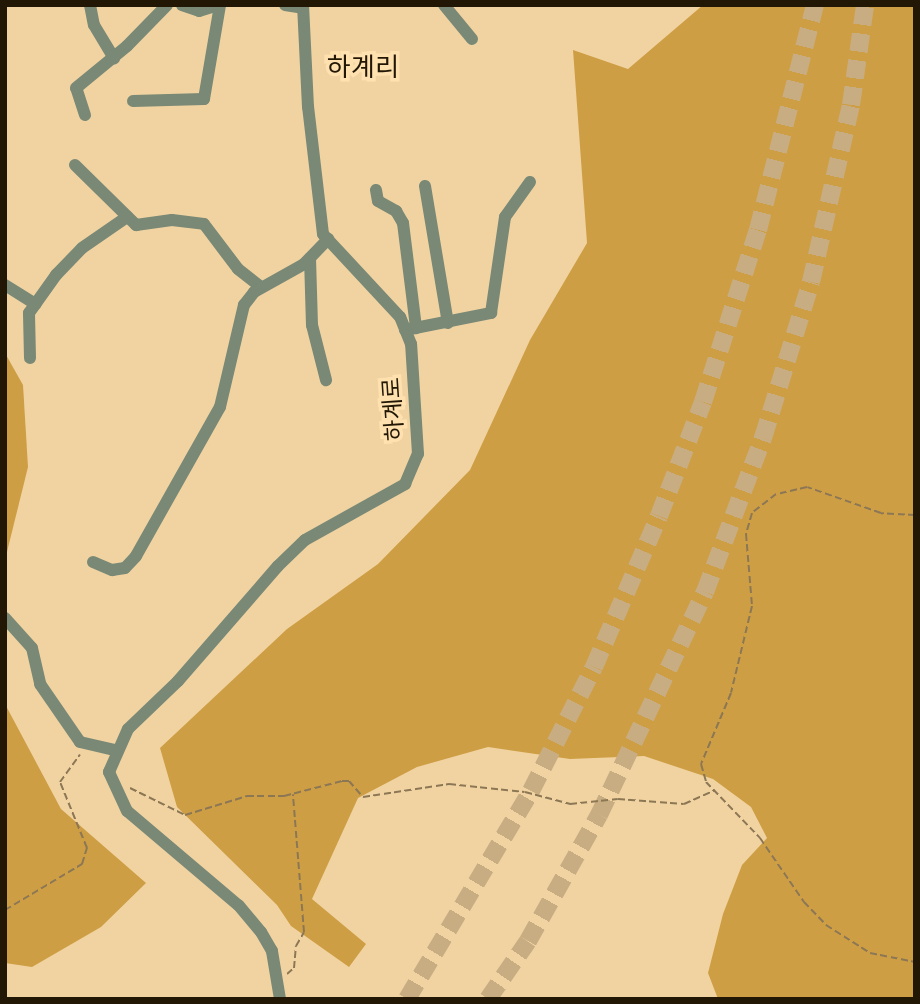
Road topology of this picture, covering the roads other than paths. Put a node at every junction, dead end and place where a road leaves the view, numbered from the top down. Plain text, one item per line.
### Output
1 (90, 5) edge
2 (167, 5) edge
3 (182, 5) edge
4 (220, 5) edge
5 (285, 5) edge
6 (444, 5) edge
7 (303, 7) edge
8 (472, 39) dead end
9 (114, 58) junction
10 (132, 101) dead end
11 (85, 115) dead end
12 (75, 165) dead end
13 (530, 182) dead end
14 (425, 186) dead end
15 (376, 190) dead end
16 (127, 217) junction
17 (328, 239) junction
18 (310, 258) junction
19 (5, 285) edge
20 (261, 288) junction
21 (36, 304) junction
22 (448, 323) junction
23 (411, 329) junction
24 (30, 358) dead end
25 (326, 380) dead end
26 (93, 562) dead end
27 (5, 618) edge
28 (115, 750) junction
29 (281, 999) edge

1 - 9 street
2 - 9 street
3 - 4 street
4 - 10 street
5 - 7 street
6 - 8 street
7 - 17 street, 하계로
9 - 11 street
12 - 16 street
13 - 22 street
14 - 22 street
15 - 23 street
16 - 20 street
16 - 21 street
17 - 18 street
17 - 23 street, 하계로
18 - 20 street
18 - 25 street
19 - 21 street
20 - 26 street
21 - 24 street
22 - 23 street
23 - 28 street, 하계로
27 - 28 street
28 - 29 street

